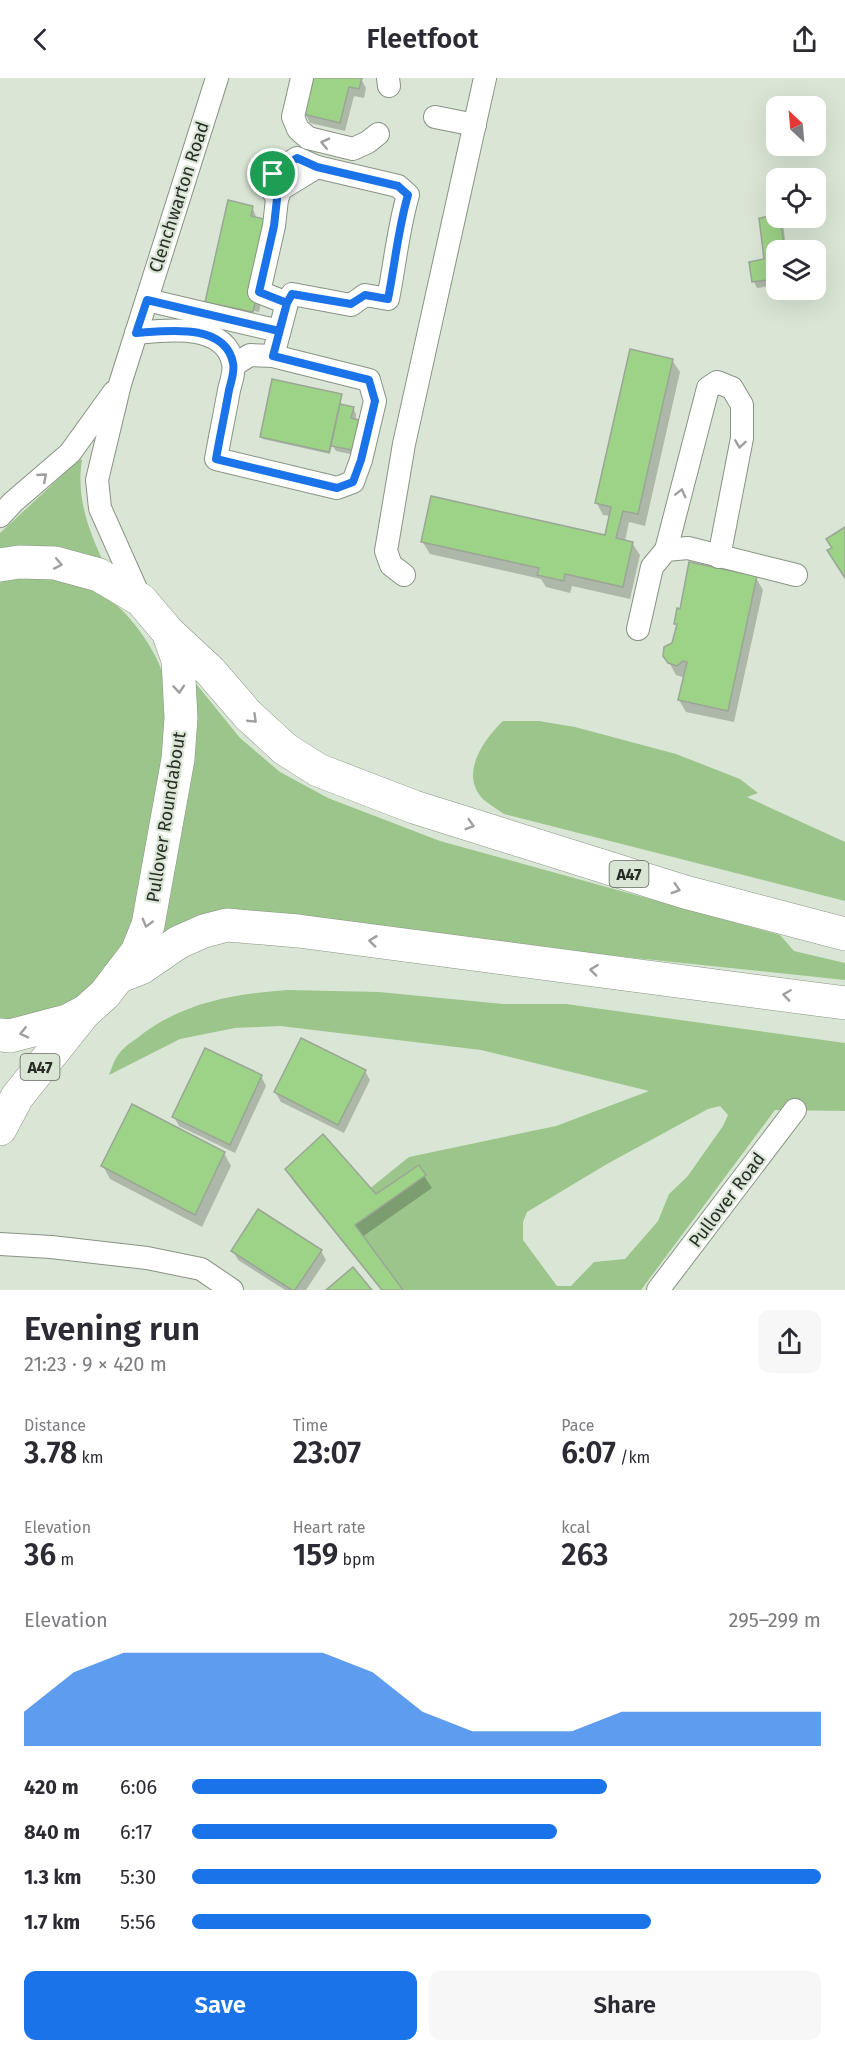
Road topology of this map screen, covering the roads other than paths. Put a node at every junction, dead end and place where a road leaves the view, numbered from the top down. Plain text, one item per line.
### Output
1 (216, 78) edge
2 (302, 78) edge
3 (485, 78) edge
4 (435, 117) dead end
5 (475, 125) junction
6 (378, 134) dead end
7 (290, 298) junction
8 (147, 300) junction
9 (279, 331) junction
10 (136, 333) junction
11 (273, 356) junction
12 (234, 365) junction
13 (120, 384) junction
14 (0, 516) edge
15 (666, 550) junction
16 (719, 557) junction
17 (0, 565) edge
18 (404, 575) dead end
19 (796, 575) dead end
20 (141, 600) junction
21 (638, 629) dead end
22 (168, 632) junction
23 (845, 934) edge
24 (118, 977) junction
25 (845, 1003) edge
26 (87, 1011) junction
27 (0, 1035) edge
28 (795, 1110) dead end
29 (0, 1129) edge
30 (0, 1244) edge
31 (232, 1290) edge
32 (658, 1290) edge

1 - 8 street, Clenchwarton Road
6 -> 2 street
3 - 5 street
4 - 5 street
5 - 18 street
7 - 7 street
7 - 9 street
8 - 9 street
8 - 10 street, Clenchwarton Road
9 - 11 street
10 - 12 street
10 - 13 street, Clenchwarton Road
11 - 12 street
11 - 12 street
14 -> 13 street, Clenchwarton Road
13 - 20 street, Clenchwarton Road
15 - 16 street
15 -> 16 street
15 - 21 street
16 - 19 street
17 -> 20 highway, Pullover Roundabout
20 - 22 highway, Pullover Roundabout
22 -> 23 highway, A47
22 -> 24 highway, Pullover Roundabout
25 -> 24 highway
24 - 26 highway, Pullover Roundabout
26 -> 27 highway, Pullover Roundabout
26 - 29 highway, A47
28 - 32 street, Pullover Road
30 - 31 street

